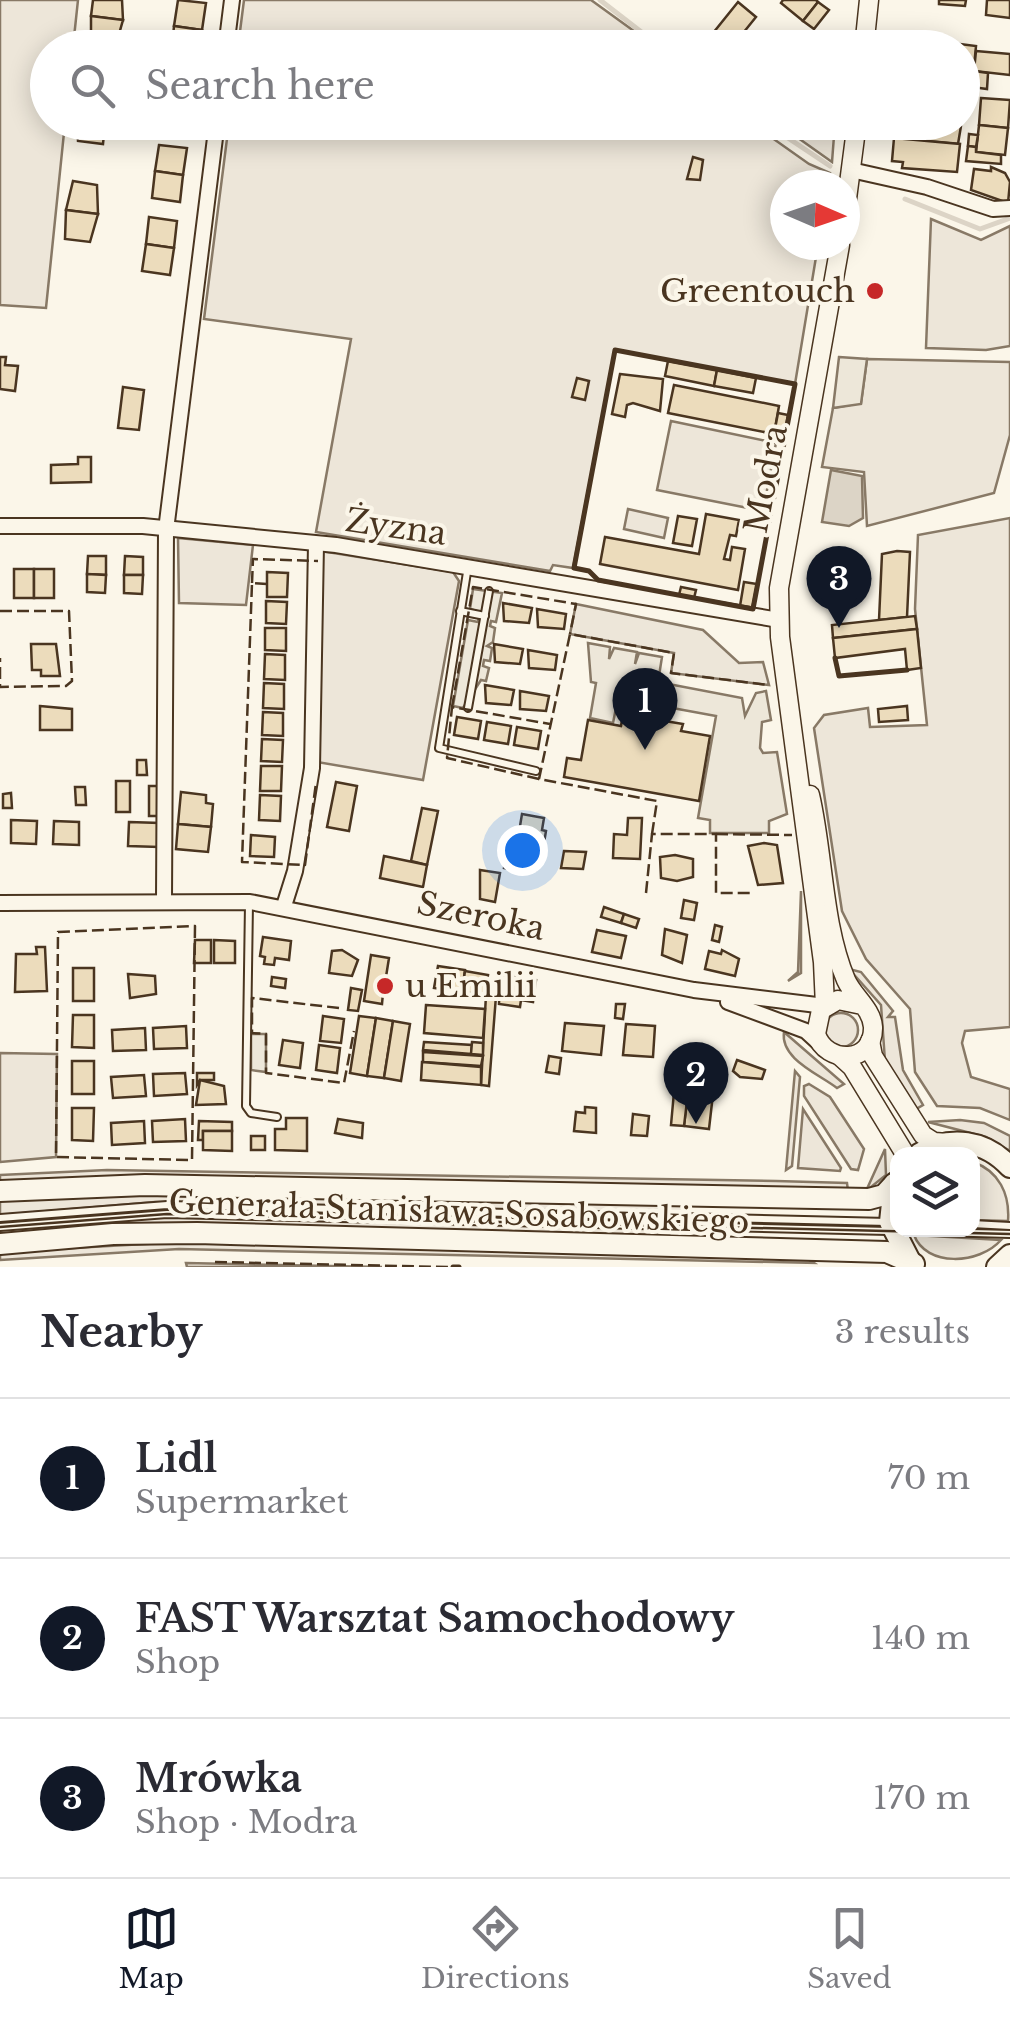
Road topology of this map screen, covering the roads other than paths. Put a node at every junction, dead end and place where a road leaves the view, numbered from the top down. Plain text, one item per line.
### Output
1 (232, 0) edge
2 (869, 0) edge
3 (228, 30) edge
4 (866, 30) edge
5 (215, 140) edge
6 (855, 140) edge
7 (851, 170) edge
8 (860, 172) edge
9 (1010, 208) edge
10 (837, 260) edge
11 (0, 526) edge
12 (166, 530) junction
13 (316, 544) junction
14 (468, 565) junction
15 (490, 591) dead end
16 (460, 612) junction
17 (485, 616) junction
18 (779, 620) junction
19 (468, 708) dead end
20 (793, 726) junction
21 (536, 771) dead end
22 (164, 900) junction
23 (250, 902) junction
24 (0, 903) edge
25 (284, 906) junction
26 (699, 991) junction
27 (825, 1006) junction
28 (862, 1006) junction
29 (870, 1040) junction
30 (818, 1042) junction
31 (841, 1057) junction
32 (277, 1117) dead end
33 (948, 1143) junction
34 (901, 1147) edge
35 (937, 1147) edge
36 (1010, 1167) edge
37 (890, 1190) edge
38 (0, 1191) edge
39 (890, 1194) edge
40 (0, 1218) edge
41 (866, 1221) junction
42 (980, 1224) edge
43 (1010, 1226) edge
44 (0, 1227) edge
45 (1010, 1234) edge
46 (898, 1241) edge
47 (0, 1244) edge

1 - 3 street
2 - 4 street
5 - 12 street
6 - 7 street
8 - 9 street
10 - 18 street, Modra
11 - 12 street, Żyzna
12 - 13 street, Żyzna
12 - 22 street
13 - 14 street, Żyzna
13 - 25 street
14 - 16 lane
14 - 18 street, Żyzna
15 - 17 lane
16 - 17 lane
16 - 21 lane
17 - 19 lane
18 - 20 street, Modra
20 - 27 street, Modra
20 - 28 street, Modra
22 - 23 street, Szeroka
22 - 24 street, Szeroka
23 - 25 street, Szeroka
23 - 32 lane
25 - 26 street, Szeroka
26 - 27 street, Szeroka
26 - 30 street, Szeroka
27 - 28 street
27 - 30 street
28 - 29 street
29 - 31 street
29 - 33 street
30 - 31 street
31 - 34 street
33 - 35 main road
33 - 36 main road
37 - 38 main road, Generała Stanisława Sosabowskiego
39 - 41 lane
40 - 41 lane
41 - 46 lane
42 - 43 lane
44 - 46 lane
45 - 46 lane
46 - 47 main road, Generała Stanisława Sosabowskiego

